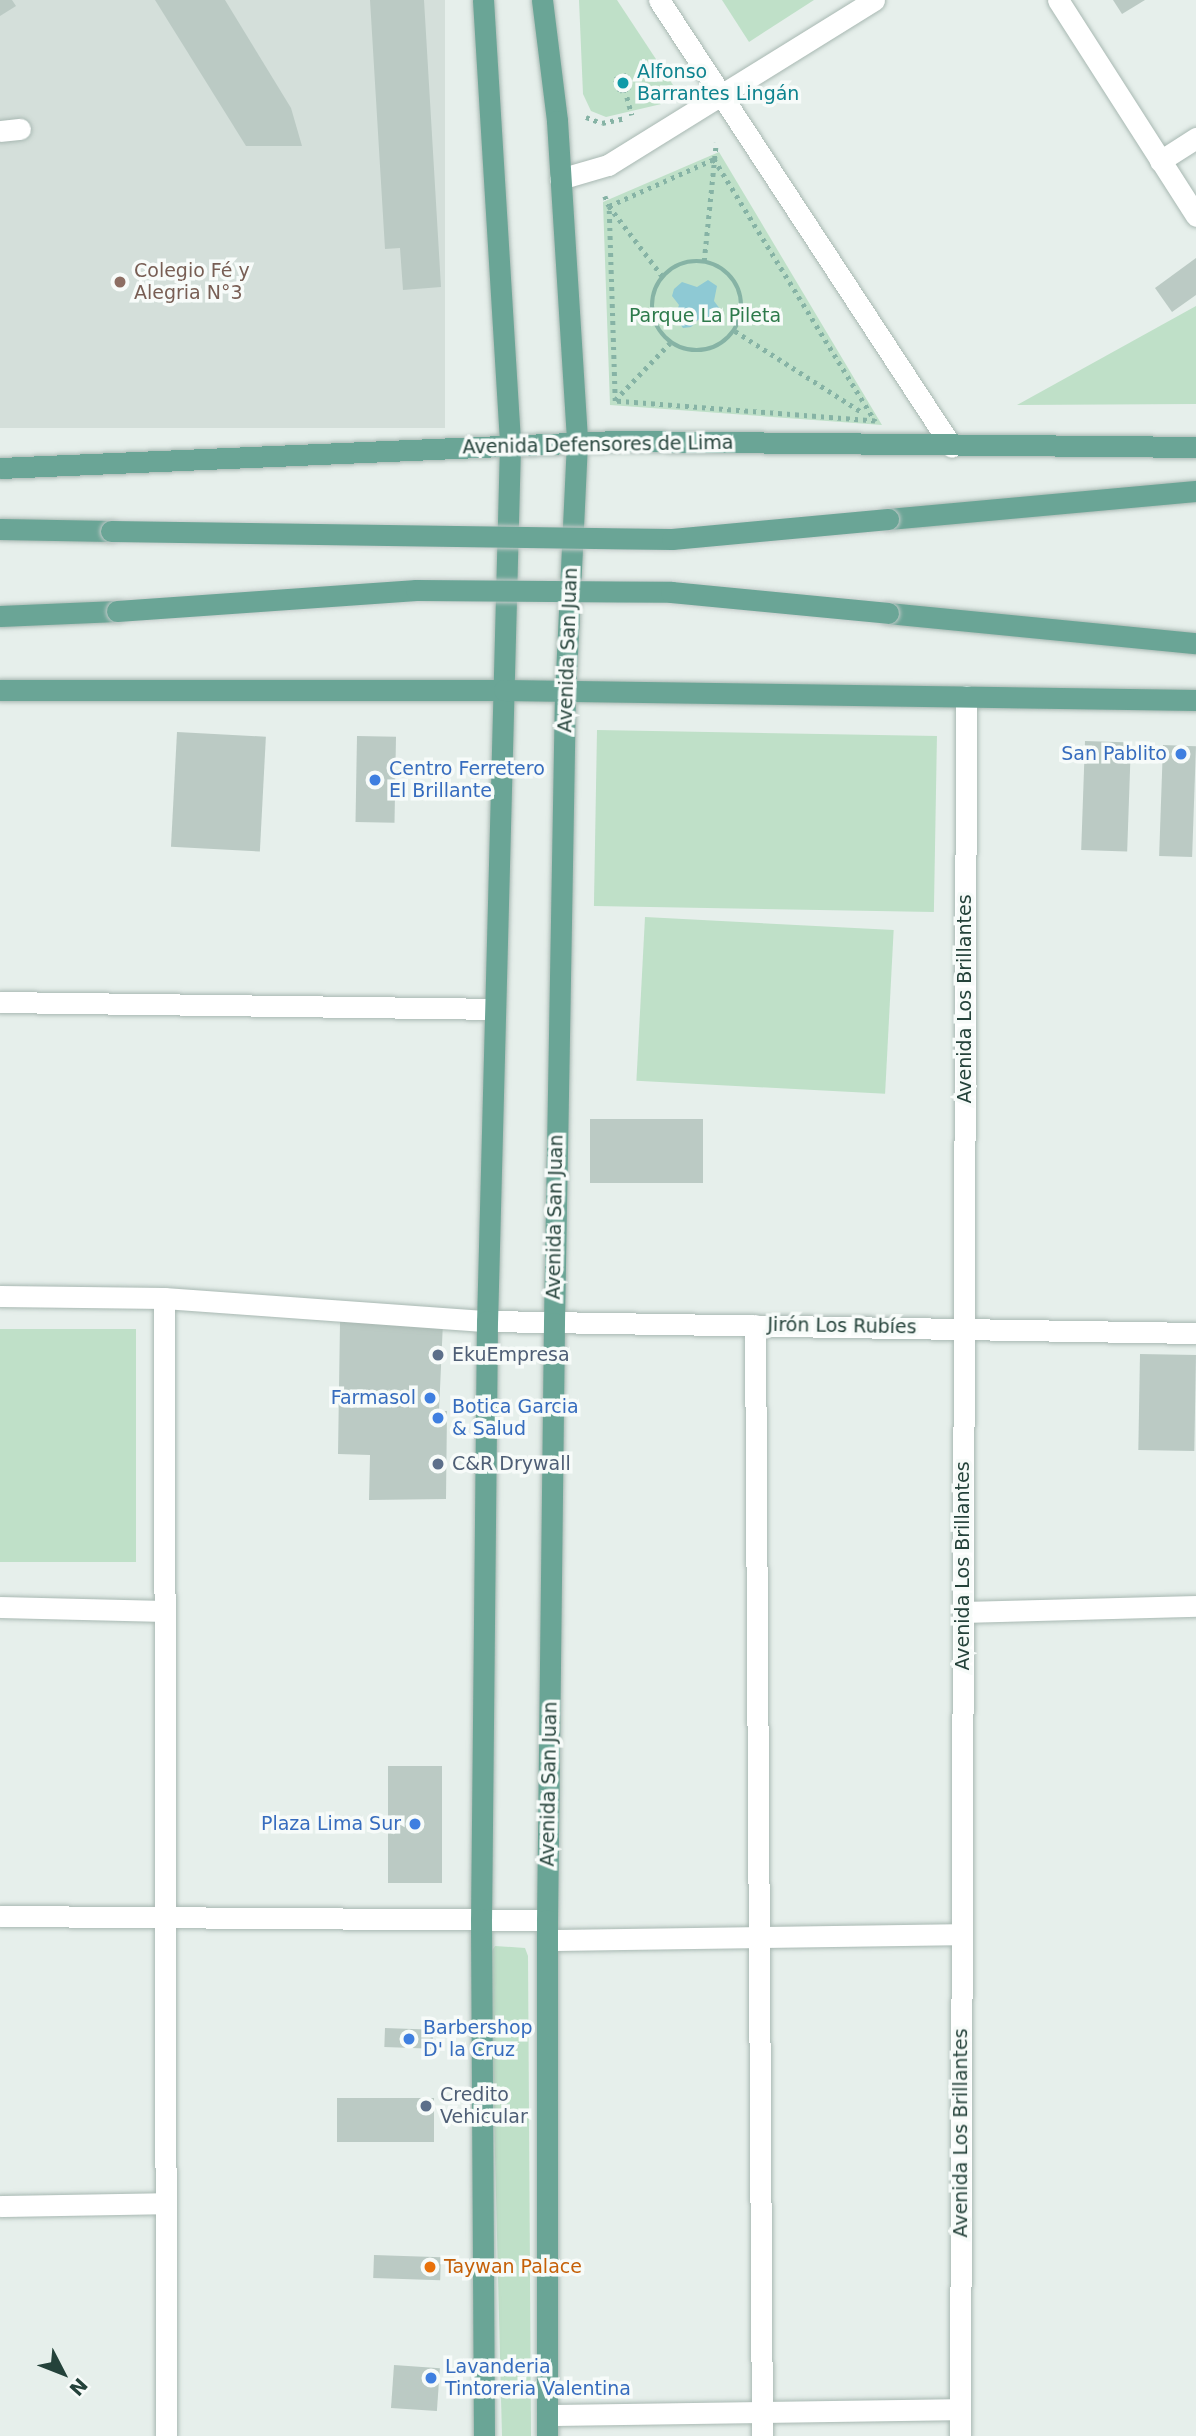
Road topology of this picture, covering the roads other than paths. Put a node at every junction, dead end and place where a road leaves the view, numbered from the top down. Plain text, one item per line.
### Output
1 (483, 0) edge
2 (542, 0) edge
3 (659, 0) edge
4 (874, 0) edge
5 (1058, 0) edge
6 (721, 97) junction
7 (1196, 138) edge
8 (1160, 161) junction
9 (560, 179) junction
10 (1196, 216) edge
11 (577, 442) junction
12 (510, 445) junction
13 (953, 447) junction
14 (1196, 447) edge
15 (0, 468) edge
16 (1196, 491) edge
17 (0, 528) edge
18 (0, 616) edge
19 (1196, 643) edge
20 (0, 690) edge
21 (503, 690) junction
22 (565, 692) junction
23 (966, 696) junction
24 (1196, 700) edge
25 (0, 1002) edge
26 (495, 1009) junction
27 (0, 1296) edge
28 (164, 1298) junction
29 (487, 1321) junction
30 (554, 1323) junction
31 (755, 1325) junction
32 (964, 1328) junction
33 (1196, 1333) edge
34 (1196, 1606) edge
35 (0, 1607) edge
36 (165, 1611) junction
37 (963, 1612) junction
38 (0, 1916) edge
39 (166, 1917) junction
40 (481, 1919) junction
41 (548, 1930) junction
42 (962, 1934) junction
43 (759, 1937) junction
44 (166, 2203) junction
45 (0, 2206) edge
46 (960, 2409) junction
47 (762, 2412) junction
48 (547, 2426) edge
49 (166, 2436) edge
50 (485, 2436) edge
51 (762, 2436) edge
52 (960, 2436) edge

1 - 12 main road
2 - 9 main road, Avenida San Juan
3 - 6 street
4 - 6 street
5 - 8 street
6 - 9 street
6 - 13 street
7 - 8 street
8 - 10 street
9 - 11 main road, Avenida San Juan
11 - 12 main road, Avenida Defensores de Lima
11 - 13 main road, Avenida Defensores de Lima
11 - 22 main road, Avenida San Juan
12 - 15 main road, Avenida Defensores de Lima
12 - 21 main road
13 - 14 main road, Avenida Defensores de Lima
16 - 17 main road, bridge
18 - 19 main road, bridge
20 - 21 main road
21 - 22 main road
21 - 26 main road
22 - 23 main road
22 - 30 main road, Avenida San Juan
23 - 24 main road
23 - 32 street, Avenida Los Brillantes
25 - 26 street
26 - 29 main road
27 - 28 street, Jirón Los Rubíes
28 - 29 street, Jirón Los Rubíes
28 - 36 street
29 - 30 street, Jirón Los Rubíes
29 - 40 main road
30 - 31 street, Jirón Los Rubíes
30 - 41 main road, Avenida San Juan
31 - 32 street, Jirón Los Rubíes
31 - 43 street
32 - 33 street, Jirón Los Rubíes
32 - 37 street, Avenida Los Brillantes
34 - 37 street
35 - 36 street
36 - 39 street
37 - 42 street, Avenida Los Brillantes
38 - 39 street
39 - 40 street
39 - 44 street
40 - 41 street
40 - 50 main road
41 - 43 street
41 - 48 main road, Avenida San Juan
42 - 43 street
42 - 46 street, Avenida Los Brillantes
43 - 47 street
44 - 45 street
44 - 49 street
46 - 47 street
46 - 52 street, Avenida Los Brillantes
47 - 48 street
47 - 51 street

